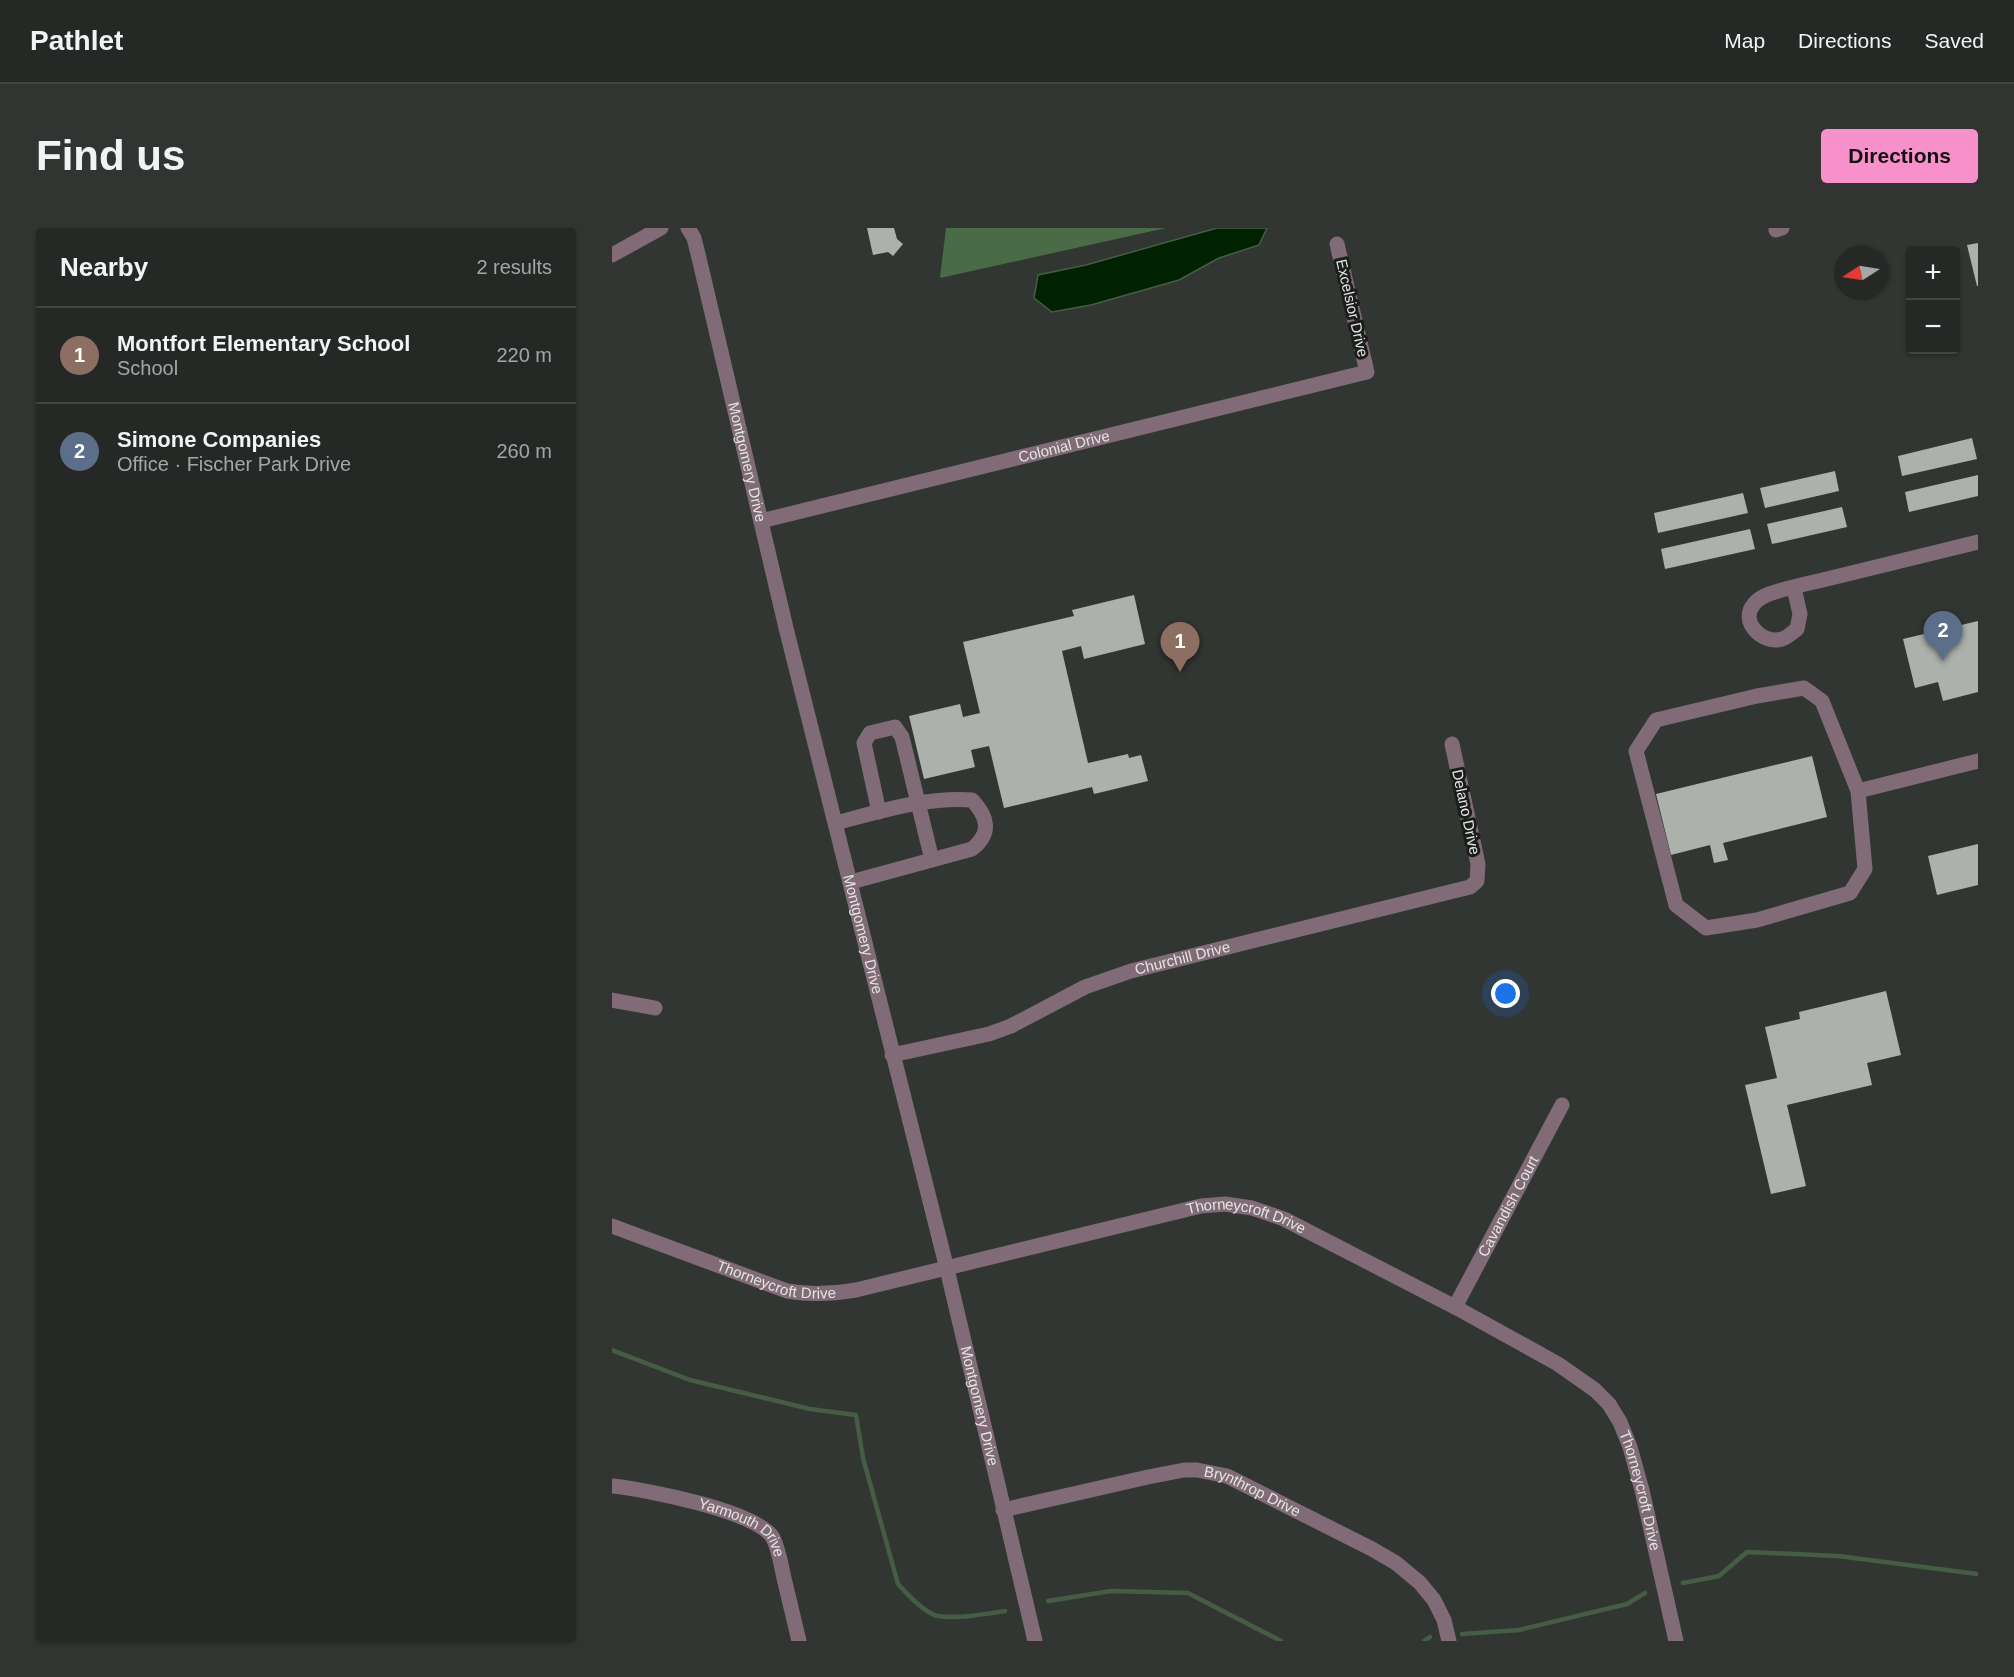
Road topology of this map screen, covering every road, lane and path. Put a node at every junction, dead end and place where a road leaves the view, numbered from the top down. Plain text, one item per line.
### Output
1 (661, 228) edge
2 (688, 228) edge
3 (1337, 244) dead end
4 (612, 255) edge
5 (1367, 372) joint
6 (761, 521) junction
7 (1978, 542) edge
8 (1794, 588) dead end
9 (1452, 744) dead end
10 (1978, 762) edge
11 (1857, 791) junction
12 (917, 802) junction
13 (879, 812) junction
14 (836, 823) junction
15 (932, 860) junction
16 (1477, 881) joint
17 (850, 882) junction
18 (612, 1000) edge
19 (655, 1008) dead end
20 (892, 1055) junction
21 (1562, 1105) dead end
22 (612, 1227) edge
23 (947, 1269) junction
24 (1455, 1307) junction
25 (612, 1486) edge
26 (1003, 1510) junction
27 (799, 1641) edge
28 (1035, 1641) edge
29 (1449, 1641) edge
30 (1676, 1641) edge

1 - 4 street
2 - 6 street, Montgomery Drive
3 - 5 street, Excelsior Drive
5 - 6 street, Colonial Drive
6 - 14 street, Montgomery Drive
7 - 8 street
9 - 16 street, Delano Drive
10 - 11 street
11 - 11 street
12 - 13 street
12 - 13 street
12 - 15 street
12 - 15 street
13 - 14 street
14 - 17 street, Montgomery Drive
15 - 17 street
16 - 20 street, Churchill Drive
17 - 20 street, Montgomery Drive
18 - 19 street
20 - 23 street, Montgomery Drive
21 - 24 street, Cavandish Court
22 - 23 street, Thorneycroft Drive
23 - 24 street, Thorneycroft Drive
23 - 26 street, Montgomery Drive
24 - 30 street, Thorneycroft Drive
25 - 27 street, Yarmouth Drive
26 - 28 street, Montgomery Drive
26 - 29 street, Brynthrop Drive

